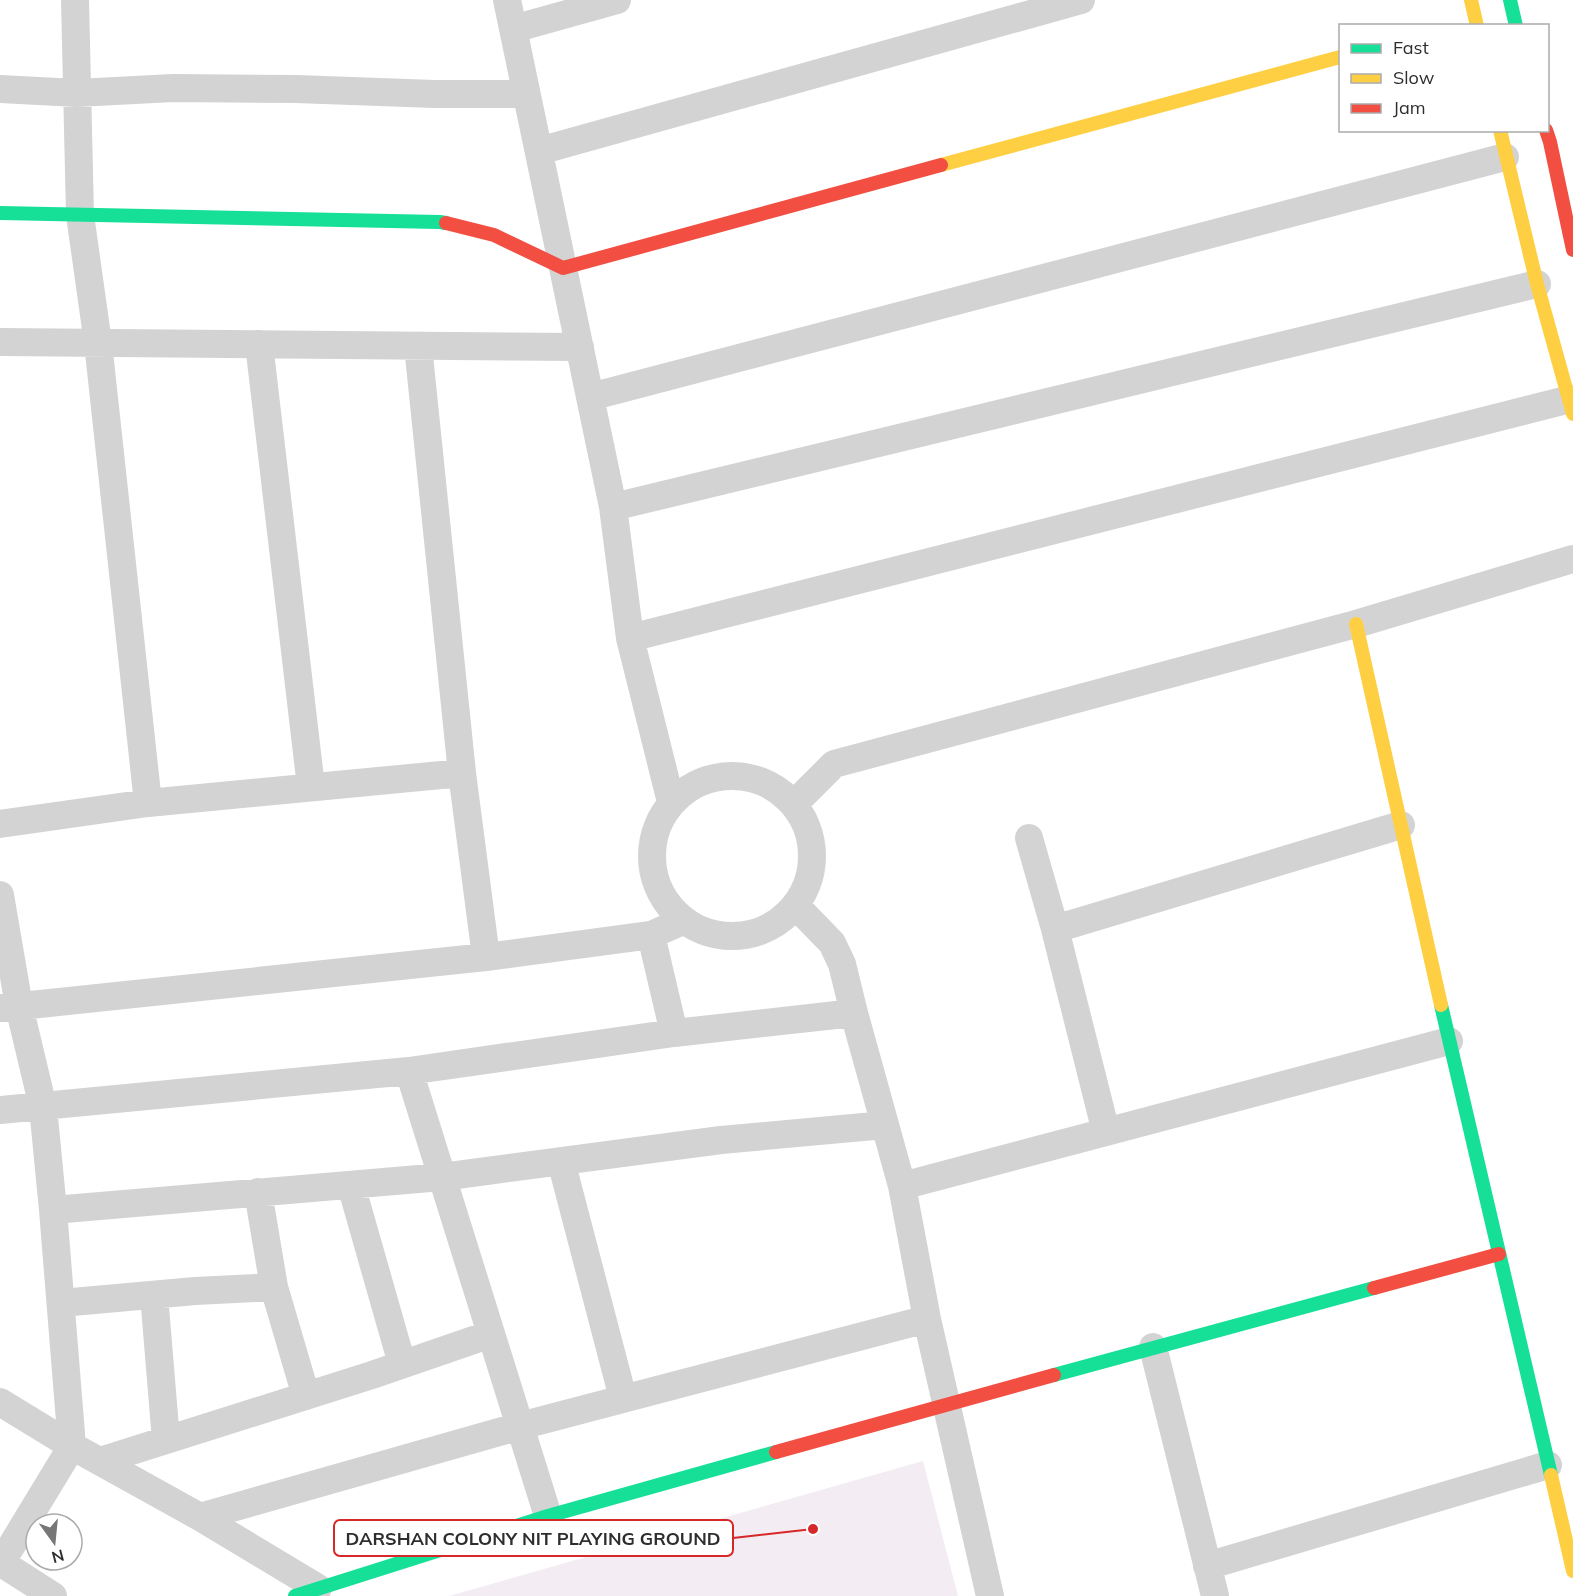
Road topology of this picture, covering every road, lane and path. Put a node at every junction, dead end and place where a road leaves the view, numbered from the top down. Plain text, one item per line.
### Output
1 (75, 0) edge
2 (507, 0) edge
3 (617, 0) edge
4 (1081, 0) edge
5 (1510, 0) edge
6 (1516, 24) edge
7 (513, 29) junction
8 (1339, 58) edge
9 (0, 89) edge
10 (77, 93) junction
11 (526, 94) junction
12 (1545, 140) edge
13 (1507, 147) edge
14 (539, 151) junction
15 (0, 213) edge
16 (80, 215) junction
17 (1573, 250) edge
18 (563, 268) junction
19 (1537, 284) junction
20 (0, 342) edge
21 (98, 343) junction
22 (259, 344) junction
23 (418, 346) junction
24 (580, 347) junction
25 (590, 397) junction
26 (1571, 406) edge
27 (613, 507) junction
28 (1573, 559) edge
29 (1356, 624) junction
30 (630, 638) junction
31 (462, 773) junction
32 (311, 787) junction
33 (671, 802) junction
34 (148, 803) junction
35 (795, 803) junction
36 (0, 824) edge
37 (1401, 825) junction
38 (1029, 838) dead end
39 (0, 895) edge
40 (795, 906) junction
41 (683, 921) junction
42 (1055, 929) junction
43 (651, 935) junction
44 (486, 957) junction
45 (10, 1007) edge
46 (854, 1013) junction
47 (674, 1033) junction
48 (1449, 1041) junction
49 (409, 1071) junction
50 (43, 1107) junction
51 (0, 1110) edge
52 (885, 1125) junction
53 (1106, 1132) junction
54 (561, 1161) junction
55 (442, 1177) junction
56 (351, 1185) junction
57 (902, 1186) junction
58 (258, 1192) junction
59 (54, 1210) junction
60 (1499, 1254) junction
61 (274, 1287) junction
62 (154, 1295) junction
63 (61, 1303) junction
64 (927, 1319) junction
65 (491, 1334) junction
66 (1153, 1347) junction
67 (402, 1365) junction
68 (306, 1396) junction
69 (623, 1398) junction
70 (0, 1402) edge
71 (945, 1405) junction
72 (520, 1426) junction
73 (166, 1440) junction
74 (72, 1446) junction
75 (100, 1461) junction
76 (1548, 1465) junction
77 (200, 1516) junction
78 (548, 1516) junction
79 (1, 1563) edge
80 (1207, 1566) junction
81 (1573, 1571) edge
82 (306, 1592) edge
83 (53, 1596) edge
84 (990, 1596) edge
85 (1215, 1596) edge

1 - 10 street
2 - 7 street
3 - 7 street
4 - 14 street
5 - 6 street
7 - 11 street
8 - 18 street
9 - 10 street
10 - 11 street
10 - 16 street
11 - 14 street
12 - 17 street
13 - 19 street
13 - 25 street
14 - 18 street
15 - 16 street
16 - 18 street
16 - 21 street
18 - 24 street
19 - 26 street
19 - 27 street
20 - 21 street
21 - 22 street
21 - 34 street
22 - 23 street
22 - 32 street
23 - 24 street
23 - 31 street
24 - 25 street
25 - 27 street
26 - 30 street
27 - 30 street
28 - 29 street
29 - 35 street
29 - 37 street
30 - 33 street
31 - 32 street
31 - 44 street
32 - 34 street
33 - 35 street
33 - 41 street
34 - 36 street
35 - 40 street
37 - 42 street
37 - 48 street
38 - 42 street
39 - 45 street
40 - 41 street
40 - 46 street
41 - 43 street
42 - 53 street
43 - 44 street
43 - 47 street
44 - 45 street
45 - 50 street
46 - 47 street
46 - 52 street
47 - 49 street
48 - 53 street
48 - 60 street
49 - 50 street
49 - 55 street
50 - 51 street
50 - 59 street
52 - 54 street
52 - 57 street
53 - 57 street
54 - 55 street
54 - 69 street
55 - 56 street
55 - 65 street
56 - 58 street
56 - 67 street
57 - 64 street
58 - 59 street
58 - 61 street
59 - 63 street
60 - 66 street
60 - 76 street
61 - 62 street
61 - 68 street
62 - 63 street
62 - 73 street
63 - 74 street
64 - 69 street
64 - 71 street
65 - 67 street
65 - 72 street
66 - 71 street
66 - 80 street
67 - 68 street
68 - 73 street
69 - 72 street
70 - 74 street
71 - 78 street
71 - 84 street
72 - 77 street
72 - 78 street
73 - 75 street
74 - 75 street
74 - 79 street
75 - 77 street
76 - 80 street
76 - 81 street
77 - 82 street
78 - 82 street
79 - 83 street
80 - 85 street

